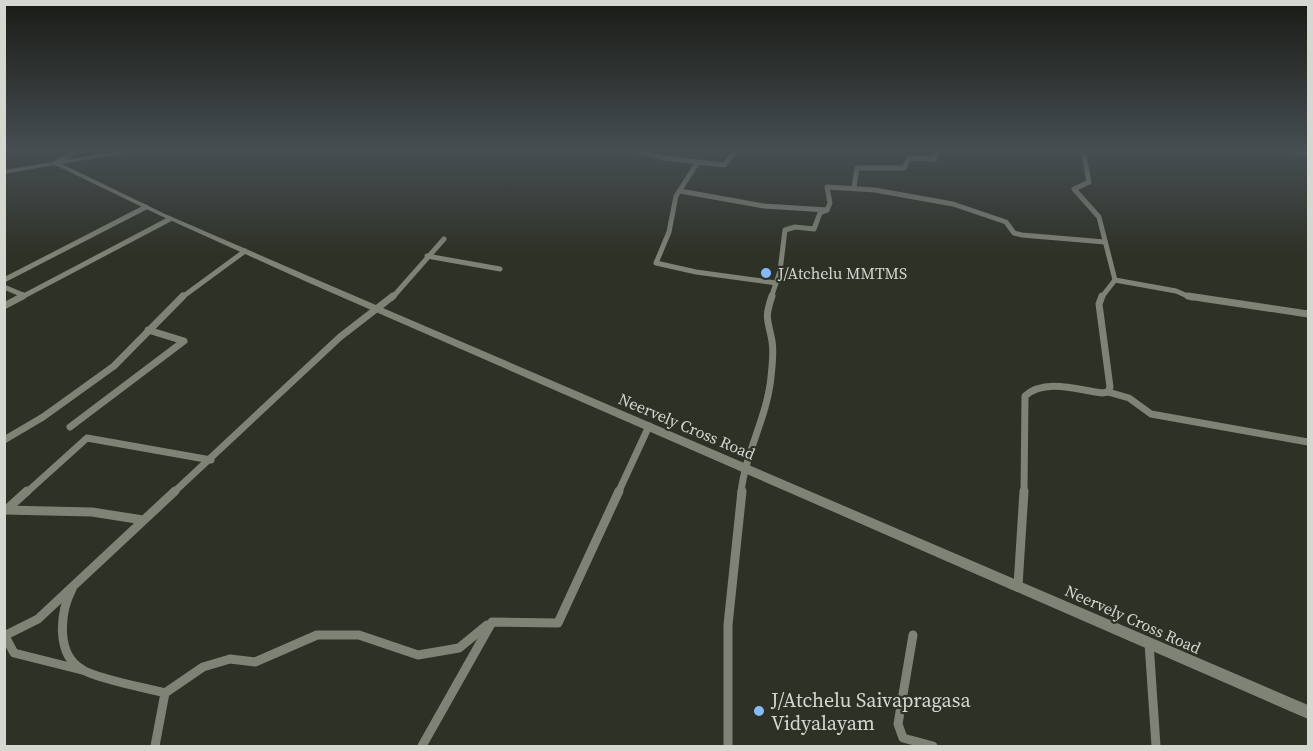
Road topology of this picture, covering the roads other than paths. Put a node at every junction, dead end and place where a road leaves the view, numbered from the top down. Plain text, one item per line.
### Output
1 (101, 185) edge
2 (684, 185) edge
3 (1082, 185) edge
4 (854, 187) joint
5 (680, 191) junction
6 (146, 207) junction
7 (827, 210) junction
8 (170, 219) junction
9 (444, 239) dead end
10 (1105, 242) junction
11 (245, 251) junction
12 (426, 256) junction
13 (501, 268) dead end
14 (4, 278) edge
15 (1115, 280) junction
16 (776, 283) junction
17 (4, 287) edge
18 (23, 295) junction
19 (4, 306) edge
20 (378, 309) junction
21 (1308, 314) edge
22 (148, 330) junction
23 (1108, 392) junction
24 (649, 426) junction
25 (70, 427) dead end
26 (4, 440) edge
27 (1308, 442) edge
28 (211, 460) junction
29 (744, 467) junction
30 (5, 510) edge
31 (143, 520) junction
32 (76, 582) junction
33 (1018, 586) junction
34 (492, 622) junction
35 (913, 635) dead end
36 (5, 636) edge
37 (1149, 643) junction
38 (82, 670) junction
39 (165, 693) junction
40 (1308, 712) edge
41 (155, 747) edge
42 (422, 747) edge
43 (728, 747) edge
44 (933, 747) edge
45 (1156, 747) edge

1 - 6 street, Neervely Cross Road
2 - 5 street
3 - 10 street
4 - 7 street
4 - 10 street
5 - 7 street
5 - 16 street
6 - 8 street, Neervely Cross Road
6 - 14 street
7 - 16 street
8 - 11 street, Neervely Cross Road
8 - 18 street
9 - 12 street
10 - 15 street
11 - 20 street, Neervely Cross Road
11 - 22 street
12 - 13 street
12 - 20 street
15 - 21 street
15 - 23 street
16 - 29 street
17 - 18 street
18 - 19 street
20 - 24 street, Neervely Cross Road
20 - 28 street
22 - 25 street
22 - 26 street
23 - 27 street
23 - 33 street
24 - 29 street, Neervely Cross Road
24 - 34 street
28 - 30 street
28 - 31 street
29 - 33 street, Neervely Cross Road
29 - 43 street
30 - 31 street
31 - 32 street
32 - 36 street
32 - 38 street
33 - 37 street, Neervely Cross Road
34 - 39 street
34 - 42 street
35 - 44 street
36 - 38 street
37 - 40 street, Neervely Cross Road
37 - 45 street
38 - 39 street
39 - 41 street

